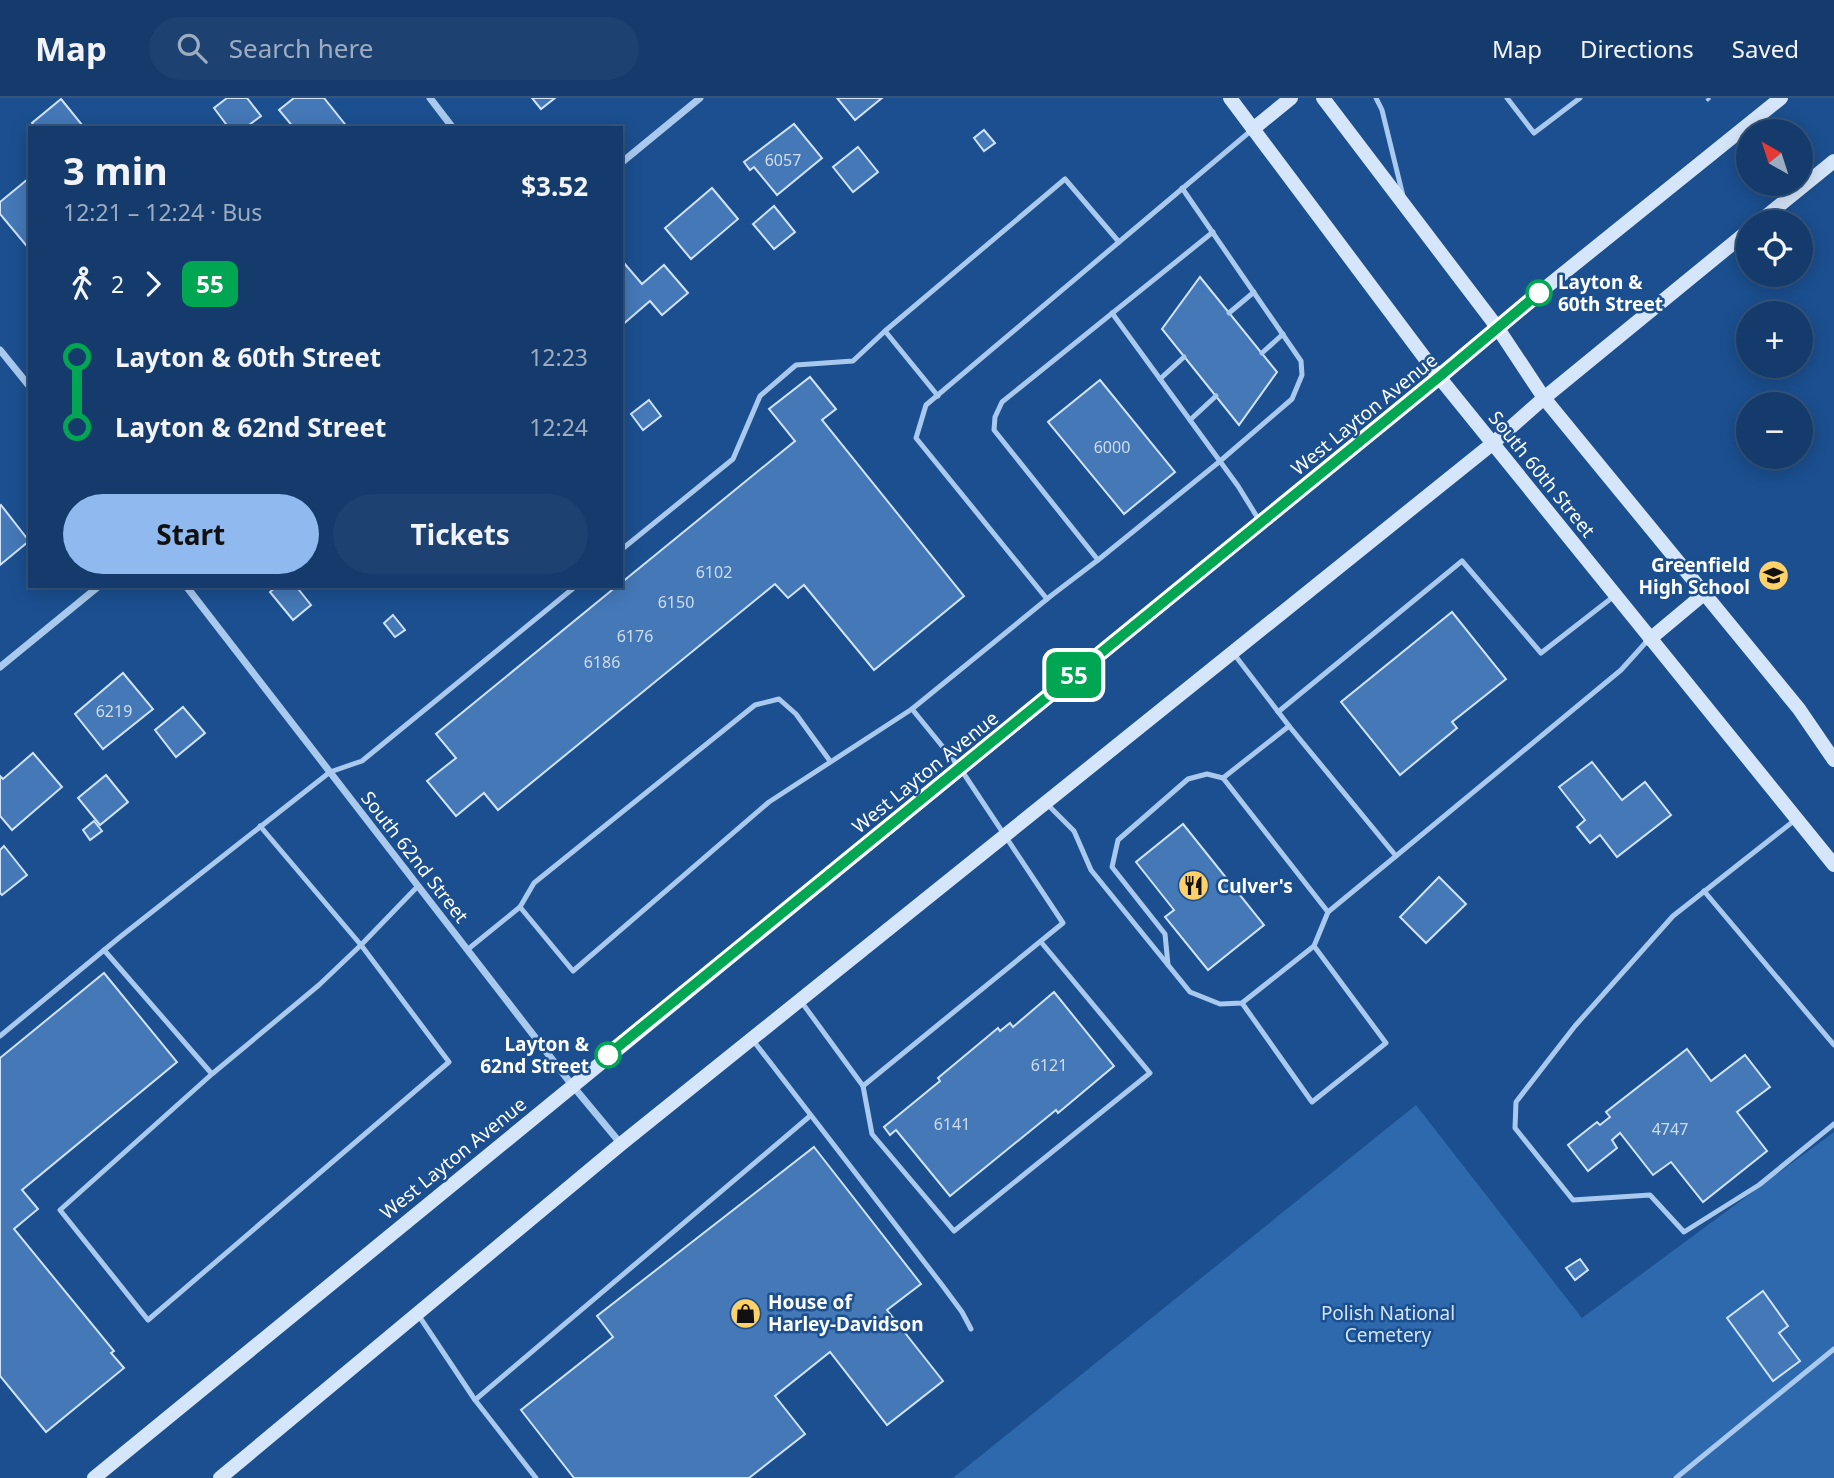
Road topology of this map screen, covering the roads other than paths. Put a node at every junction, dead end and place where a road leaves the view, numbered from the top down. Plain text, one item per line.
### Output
1 (430, 98) edge
2 (701, 98) edge
3 (1230, 98) edge
4 (1291, 98) edge
5 (1323, 98) edge
6 (1376, 98) edge
7 (1507, 98) edge
8 (1580, 98) edge
9 (1780, 98) edge
10 (451, 126) edge
11 (1253, 129) junction
12 (623, 161) edge
13 (1834, 161) edge
14 (1182, 188) junction
15 (1405, 206) junction
16 (1774, 210) edge
17 (1213, 232) junction
18 (1736, 241) edge
19 (1119, 242) junction
20 (1254, 292) junction
21 (1112, 313) junction
22 (1229, 313) dead end
23 (1497, 327) junction
24 (885, 331) junction
25 (1283, 334) junction
26 (0, 350) edge
27 (1262, 353) dead end
28 (1184, 357) dead end
29 (1439, 377) junction
30 (1160, 379) junction
31 (28, 385) edge
32 (938, 396) junction
33 (1216, 396) dead end
34 (1544, 398) junction
35 (1190, 420) junction
36 (1492, 444) junction
37 (1219, 462) junction
38 (1261, 523) junction
39 (623, 548) edge
40 (1098, 560) junction
41 (97, 588) edge
42 (189, 588) edge
43 (574, 588) edge
44 (1705, 593) junction
45 (1615, 595) junction
46 (1047, 598) junction
47 (1650, 639) junction
48 (1232, 653) junction
49 (0, 667) edge
50 (912, 709) junction
51 (1278, 712) junction
52 (1289, 726) junction
53 (1834, 760) edge
54 (830, 761) junction
55 (960, 768) junction
56 (330, 772) junction
57 (1223, 778) junction
58 (1045, 803) junction
59 (1796, 819) junction
60 (260, 827) junction
61 (1006, 834) junction
62 (1396, 856) junction
63 (1834, 865) edge
64 (418, 886) junction
65 (1704, 891) junction
66 (520, 907) junction
67 (1328, 912) junction
68 (1041, 942) junction
69 (361, 945) junction
70 (1314, 946) junction
71 (104, 950) junction
72 (467, 950) junction
73 (1168, 965) junction
74 (800, 1000) junction
75 (1242, 1003) junction
76 (0, 1036) edge
77 (752, 1039) junction
78 (1834, 1045) edge
79 (212, 1074) junction
80 (572, 1085) junction
81 (863, 1087) junction
82 (810, 1116) junction
83 (1834, 1124) edge
84 (621, 1144) junction
85 (417, 1313) junction
86 (971, 1329) dead end
87 (1834, 1349) edge
88 (474, 1400) junction
89 (94, 1478) edge
90 (220, 1478) edge
91 (536, 1478) edge
92 (1676, 1478) edge

1 - 10 street
2 - 12 street
3 - 11 main road, South 60th Street
4 - 11 main road
5 - 15 main road
6 - 15 lane
7 - 8 lane
9 - 23 main road, West Layton Avenue
11 - 14 lane
11 - 29 main road, South 60th Street
13 - 16 main road
14 - 17 lane
14 - 19 lane
15 - 23 main road
17 - 20 lane
17 - 21 lane
18 - 34 main road
19 - 24 lane
19 - 32 lane
20 - 22 lane
20 - 25 lane
21 - 30 lane
21 - 40 lane
23 - 29 main road, West Layton Avenue
23 - 34 main road
24 - 32 lane
24 - 39 lane
25 - 27 lane
25 - 37 lane
26 - 31 street
28 - 30 lane
29 - 36 main road, South 60th Street
29 - 38 main road, West Layton Avenue
30 - 35 lane
32 - 46 lane
33 - 35 lane
34 - 36 main road
34 - 44 main road
35 - 37 lane
36 - 45 main road, South 60th Street
36 - 48 main road
37 - 38 lane
37 - 40 lane
38 - 55 main road, West Layton Avenue
40 - 46 lane
41 - 49 street
42 - 56 street, South 62nd Street
43 - 56 lane
44 - 47 main road
44 - 53 main road
45 - 47 main road, South 60th Street
45 - 51 lane
46 - 50 lane
47 - 59 main road, South 60th Street
47 - 62 lane
48 - 51 lane
48 - 58 main road
50 - 54 lane
50 - 55 lane
51 - 52 lane
52 - 57 lane
52 - 62 lane
54 - 66 lane
54 - 66 lane
55 - 61 lane
55 - 80 main road, West Layton Avenue
56 - 60 lane
56 - 64 street, South 62nd Street
57 - 67 lane
57 - 73 lane
58 - 61 main road
58 - 73 lane
59 - 63 main road, South 60th Street
59 - 65 lane
60 - 69 lane
60 - 71 lane
61 - 68 lane
61 - 74 main road
62 - 67 lane
64 - 69 lane
64 - 72 street, South 62nd Street
65 - 78 lane
65 - 83 lane
66 - 72 lane
67 - 70 lane
68 - 81 lane
68 - 81 lane
69 - 79 lane
69 - 79 lane
70 - 75 lane
70 - 75 lane
71 - 76 lane
71 - 79 lane
72 - 80 street, South 62nd Street
73 - 75 lane
74 - 77 main road
74 - 81 lane
77 - 82 lane
77 - 84 main road
80 - 84 street, South 62nd Street
80 - 89 main road, West Layton Avenue
82 - 86 lane
82 - 88 lane
84 - 85 main road
85 - 88 lane
85 - 90 main road
87 - 92 lane
88 - 91 lane

